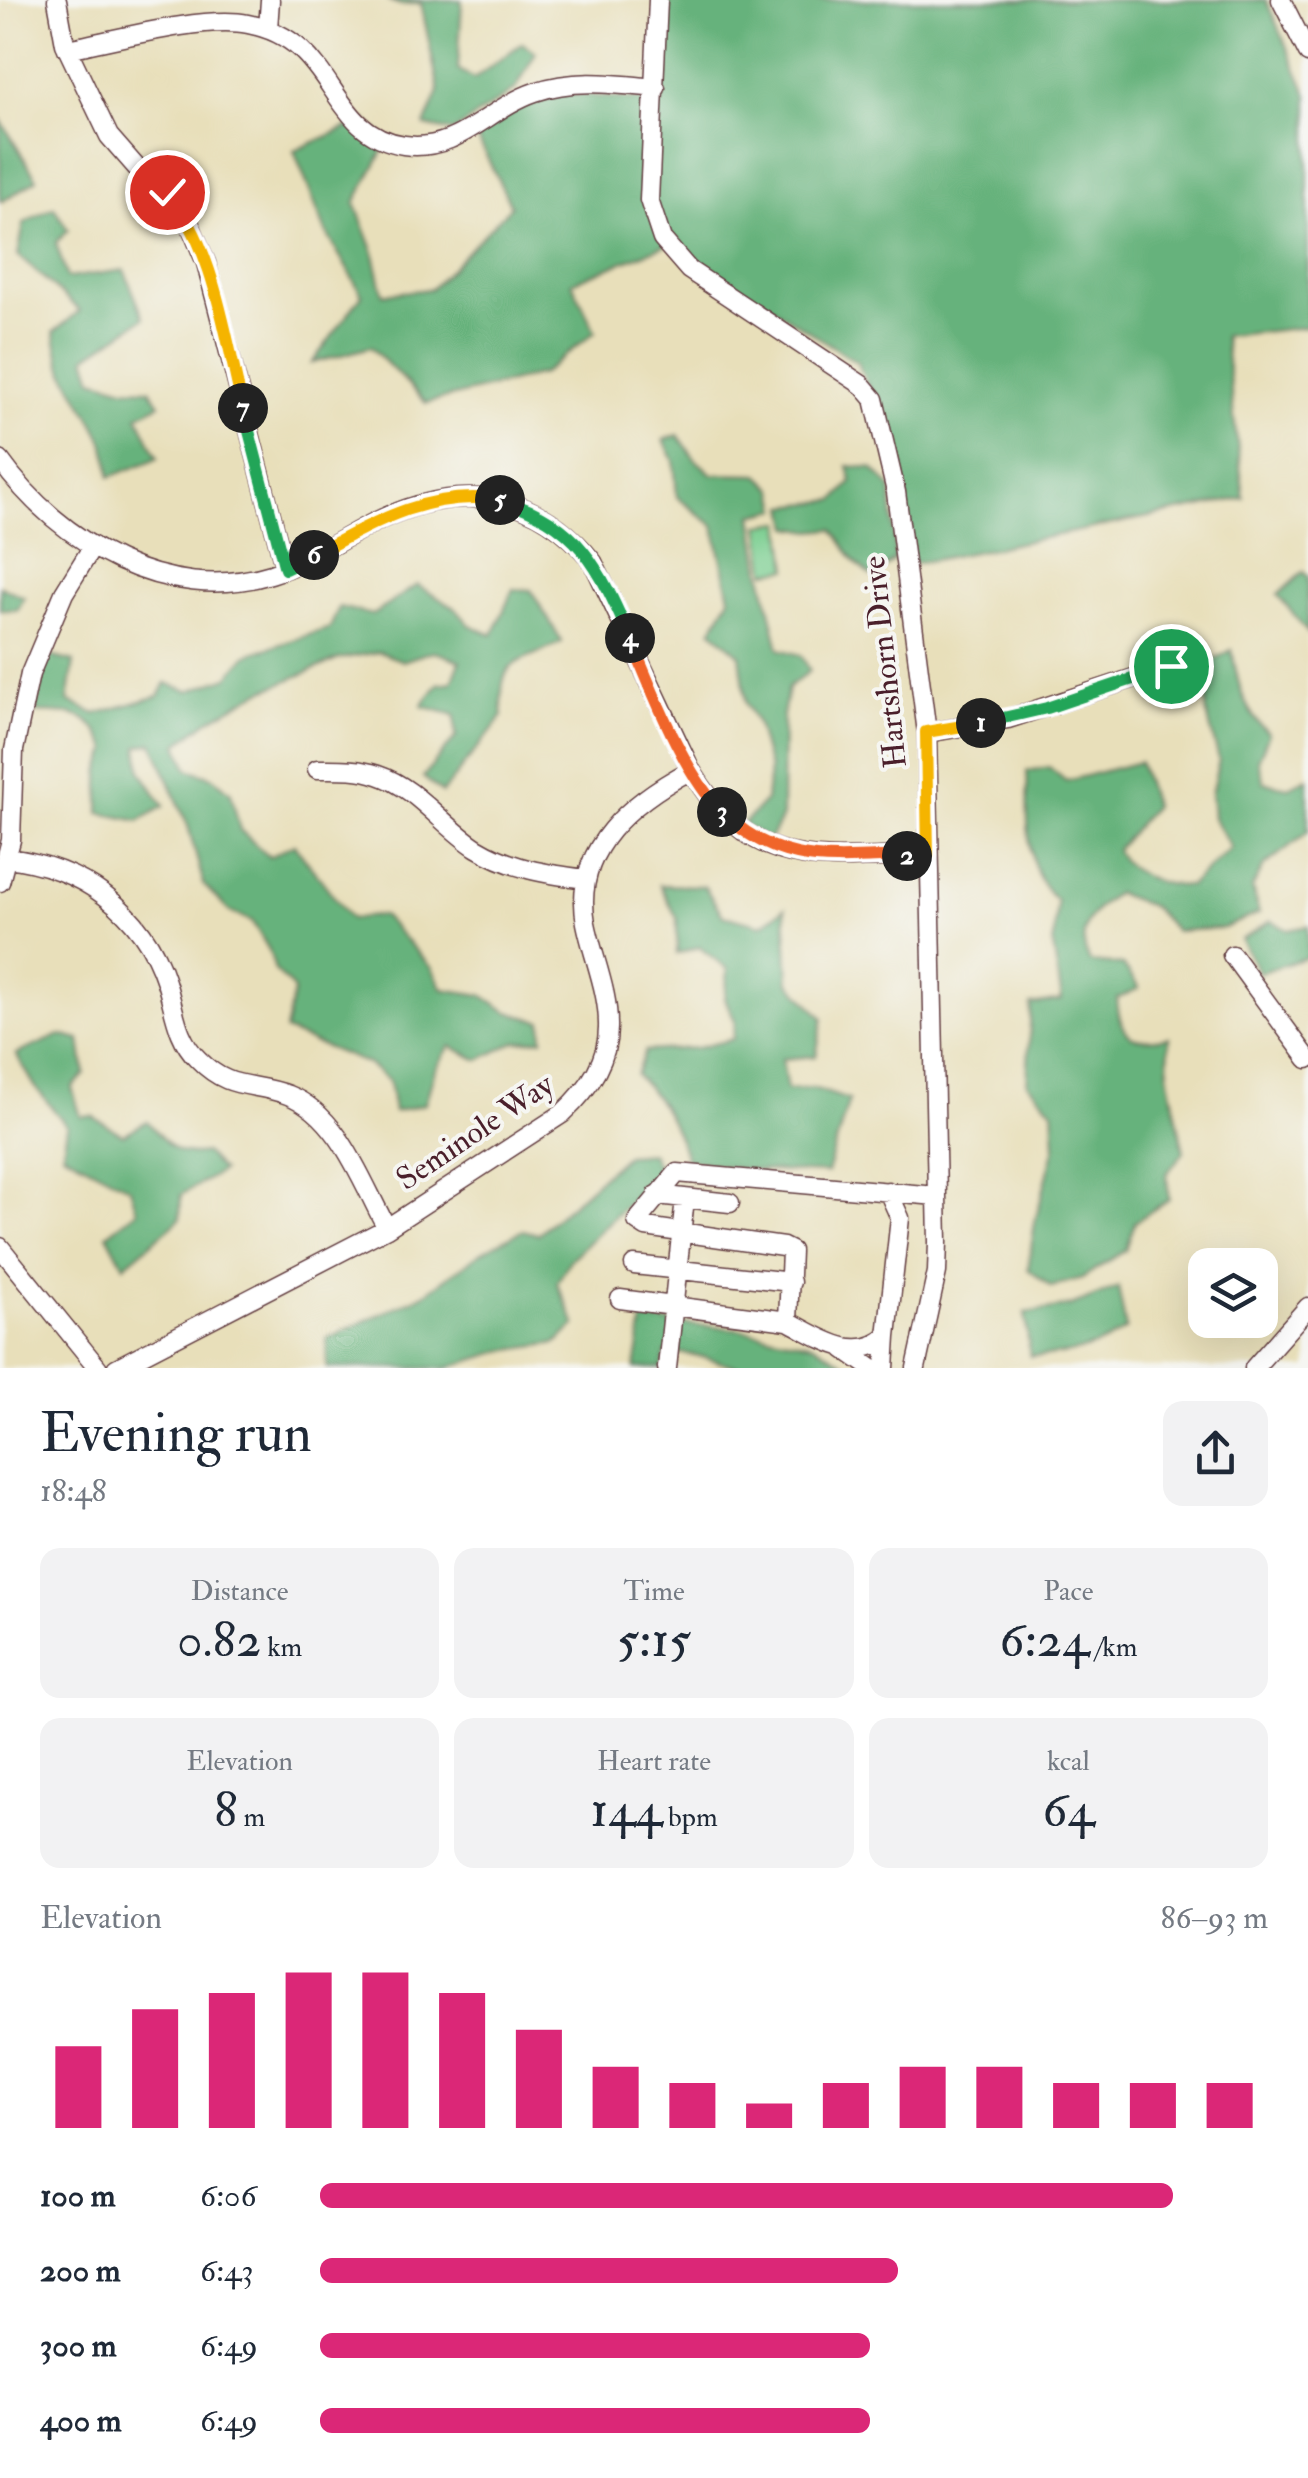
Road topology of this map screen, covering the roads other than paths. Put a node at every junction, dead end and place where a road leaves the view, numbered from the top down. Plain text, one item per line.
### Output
1 (56, 0) edge
2 (270, 0) edge
3 (658, 0) edge
4 (1281, 0) edge
5 (268, 29) junction
6 (67, 49) junction
7 (1308, 52) edge
8 (656, 88) junction
9 (0, 460) edge
10 (93, 546) junction
11 (285, 569) junction
12 (1197, 664) dead end
13 (926, 732) junction
14 (7, 750) edge
15 (317, 769) dead end
16 (692, 770) junction
17 (928, 855) junction
18 (6, 858) junction
19 (586, 880) junction
20 (0, 882) edge
21 (1232, 955) dead end
22 (1308, 1059) edge
23 (888, 1191) junction
24 (657, 1195) junction
25 (930, 1196) junction
26 (685, 1198) junction
27 (730, 1202) dead end
28 (900, 1226) junction
29 (387, 1228) junction
30 (681, 1232) junction
31 (0, 1248) edge
32 (634, 1266) dead end
33 (677, 1270) junction
34 (791, 1282) junction
35 (620, 1299) dead end
36 (672, 1306) junction
37 (1308, 1308) edge
38 (788, 1322) junction
39 (887, 1336) junction
40 (844, 1349) junction
41 (98, 1368) edge
42 (116, 1368) edge
43 (667, 1368) edge
44 (871, 1368) edge
45 (885, 1368) edge
46 (916, 1368) edge
47 (1254, 1368) edge

1 - 6 street
2 - 5 street
3 - 8 street, Hartshorn Drive
4 - 7 street
5 - 6 street
5 - 8 street
6 - 11 street
8 - 13 street, Hartshorn Drive
9 - 10 street
10 - 11 street
10 - 14 street
11 - 16 street
12 - 13 street
13 - 17 street, Hartshorn Drive
14 - 18 street
15 - 19 street
16 - 17 street
16 - 19 street, Seminole Way
17 - 25 street, Hartshorn Drive
18 - 20 street
18 - 29 street
19 - 29 street, Seminole Way
21 - 22 street
23 - 24 street
23 - 25 street
23 - 28 street
24 - 26 street
24 - 30 street
25 - 28 street
25 - 46 street, Hartshorn Drive
26 - 27 street
26 - 30 street
28 - 39 street
29 - 42 street, Seminole Way
30 - 33 street
30 - 34 street
31 - 41 street
32 - 33 street
33 - 34 street
33 - 36 street
34 - 38 street
35 - 36 street
36 - 38 street
36 - 43 street
37 - 47 street
38 - 40 street
39 - 40 street
39 - 45 street
40 - 44 street

